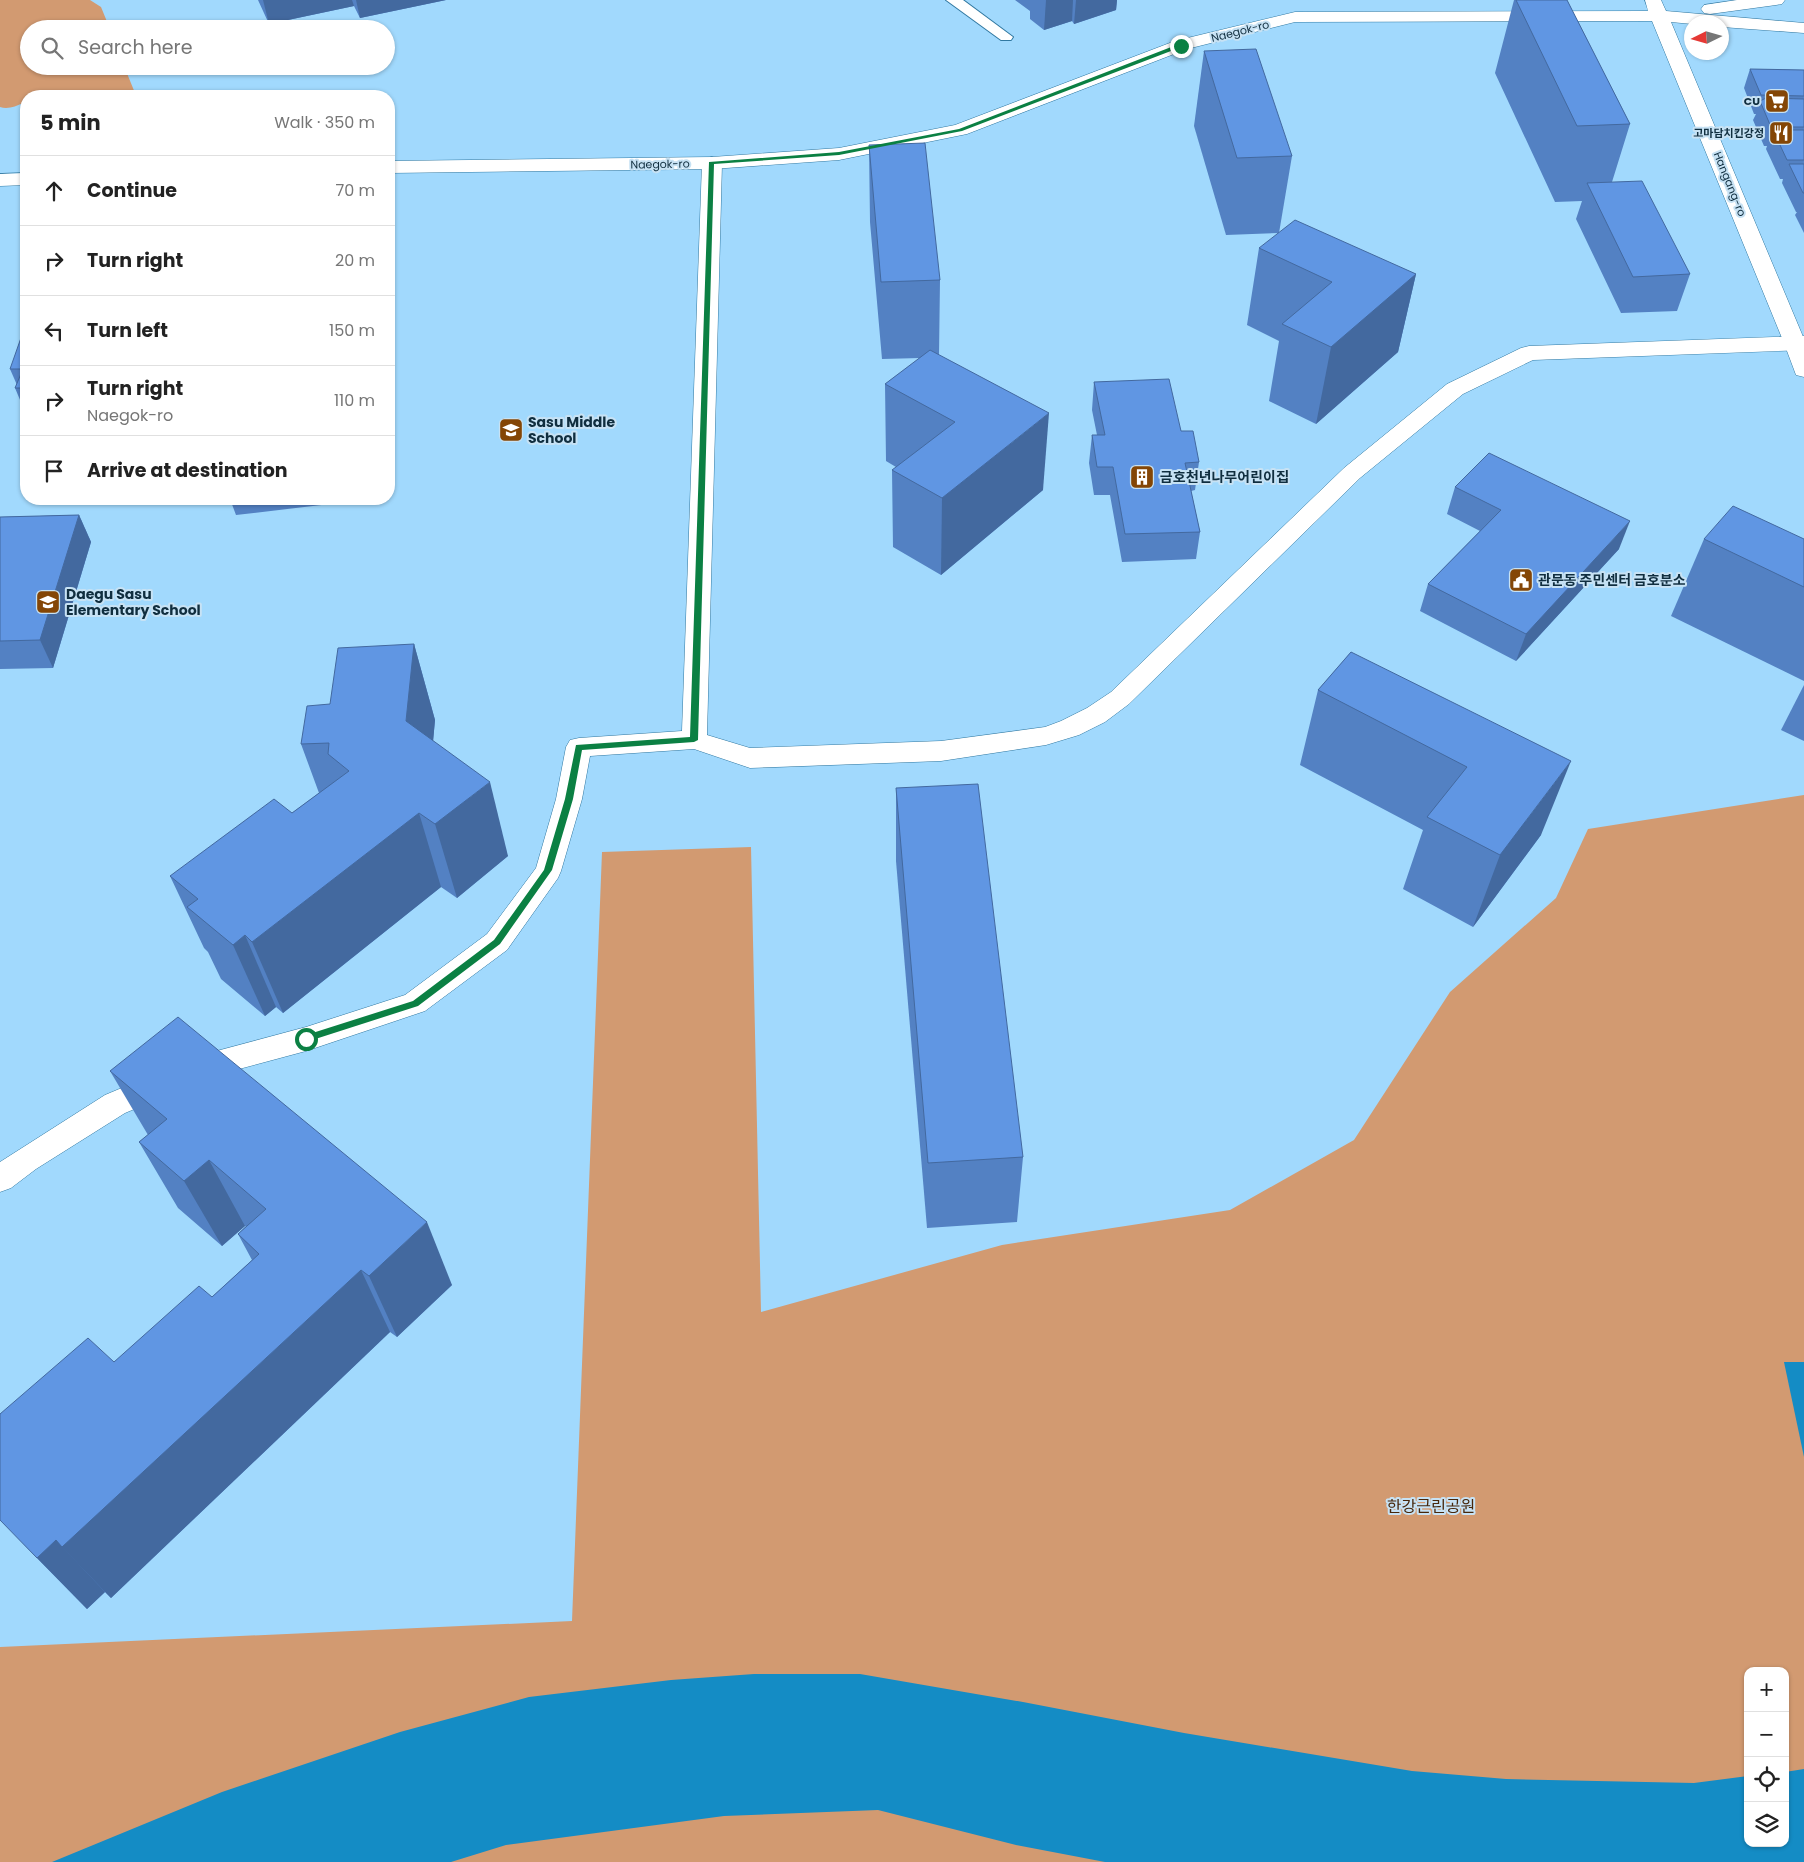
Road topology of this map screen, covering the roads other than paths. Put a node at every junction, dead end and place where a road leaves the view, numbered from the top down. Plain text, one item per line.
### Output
1 (954, 0) edge
2 (1776, 0) edge
3 (1657, 8) edge
4 (1804, 28) edge
5 (1006, 37) dead end
6 (712, 163) junction
7 (395, 167) edge
8 (20, 179) edge
9 (0, 180) edge
10 (1800, 343) edge
11 (1804, 370) edge
12 (694, 740) junction
13 (0, 1179) edge

1 - 5 lane
2 - 3 street
3 - 4 street
3 - 6 street, Naegok-ro
3 - 10 street, Hangang-ro
6 - 7 street, Naegok-ro
6 - 12 street
8 - 9 street
10 - 11 street, Hangang-ro
10 - 12 street
12 - 13 street

